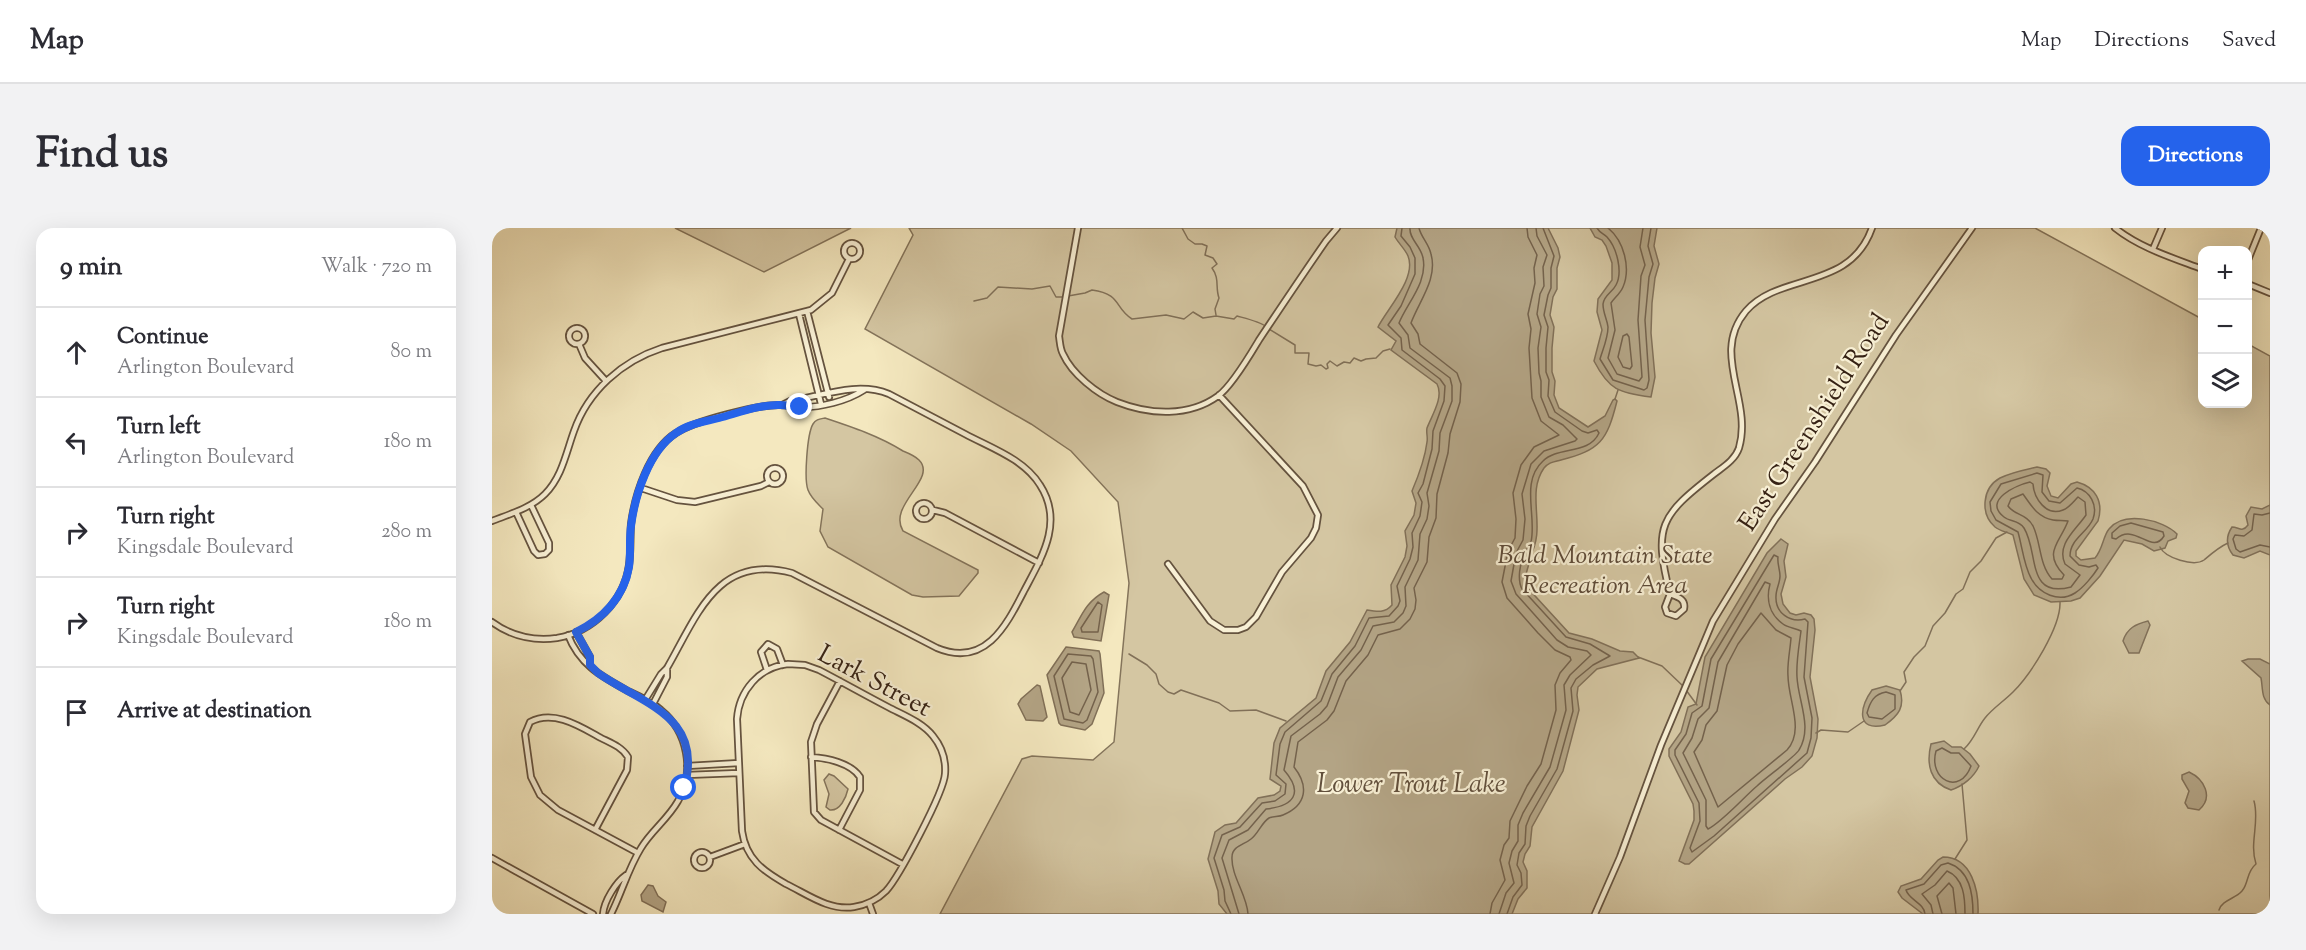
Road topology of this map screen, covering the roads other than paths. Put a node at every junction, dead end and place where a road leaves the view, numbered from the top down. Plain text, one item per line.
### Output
1 (1078, 228) edge
2 (1337, 228) edge
3 (1872, 228) edge
4 (1972, 228) edge
5 (2115, 228) edge
6 (2162, 228) edge
7 (2261, 228) edge
8 (2153, 249) junction
9 (2252, 249) edge
10 (849, 259) dead end
11 (2198, 267) edge
12 (2252, 286) edge
13 (2270, 293) edge
14 (807, 311) junction
15 (799, 314) junction
16 (579, 344) dead end
17 (606, 381) junction
18 (865, 389) junction
19 (828, 394) junction
20 (1219, 395) junction
21 (819, 396) junction
22 (830, 403) junction
23 (782, 405) junction
24 (821, 405) junction
25 (769, 482) dead end
26 (641, 488) junction
27 (531, 505) junction
28 (933, 510) dead end
29 (516, 512) junction
30 (492, 522) edge
31 (1039, 563) junction
32 (1168, 564) dead end
33 (1670, 594) junction
34 (492, 622) edge
35 (576, 632) junction
36 (568, 635) junction
37 (590, 665) junction
38 (783, 665) junction
39 (667, 668) junction
40 (767, 670) junction
41 (840, 681) junction
42 (645, 700) junction
43 (653, 704) junction
44 (811, 757) junction
45 (739, 763) junction
46 (687, 765) junction
47 (739, 772) junction
48 (687, 775) junction
49 (595, 830) junction
50 (839, 830) junction
51 (745, 844) junction
52 (638, 853) junction
53 (710, 857) dead end
54 (492, 858) edge
55 (903, 864) junction
56 (626, 875) junction
57 (869, 903) junction
58 (854, 907) junction
59 (593, 914) edge
60 (603, 914) edge
61 (611, 914) edge
62 (856, 914) edge
63 (873, 914) edge
64 (1595, 914) edge

1 - 20 street
2 - 20 street
3 - 33 street
4 - 64 street, East Greenshield Road
5 - 8 street
6 - 8 street
7 - 9 street
8 - 11 street
10 - 14 street
12 - 13 street
14 - 15 street
14 - 19 street
15 - 17 street
15 - 21 street
16 - 17 street
17 - 27 street
18 - 19 street
18 - 22 street
18 - 31 street
19 - 21 street
19 - 22 street
20 - 32 street
21 - 23 street
21 - 24 street
22 - 24 street
23 - 24 street
23 - 26 street
25 - 26 street
26 - 35 street
27 - 29 street
27 - 29 street
28 - 31 street
29 - 30 street
31 - 39 street
33 - 33 street
34 - 36 street
35 - 36 street
35 - 37 street
36 - 37 street
37 - 42 street
38 - 40 street, Lark Street
38 - 40 street, Lark Street
38 - 41 street, Lark Street
39 - 42 street
39 - 43 street
40 - 45 street, Lark Street
41 - 44 street
41 - 55 street, Lark Street
42 - 43 street
43 - 46 street
44 - 50 street
44 - 50 street
45 - 46 street
45 - 47 street, Lark Street
46 - 48 street
47 - 48 street
47 - 51 street, Lark Street
48 - 52 street
49 - 49 street
49 - 52 street
50 - 55 street
51 - 53 street
51 - 58 street, Lark Street
52 - 56 street
54 - 59 street
55 - 57 street, Lark Street
56 - 60 street
56 - 61 street
57 - 58 street, Lark Street
57 - 63 street
58 - 62 street

